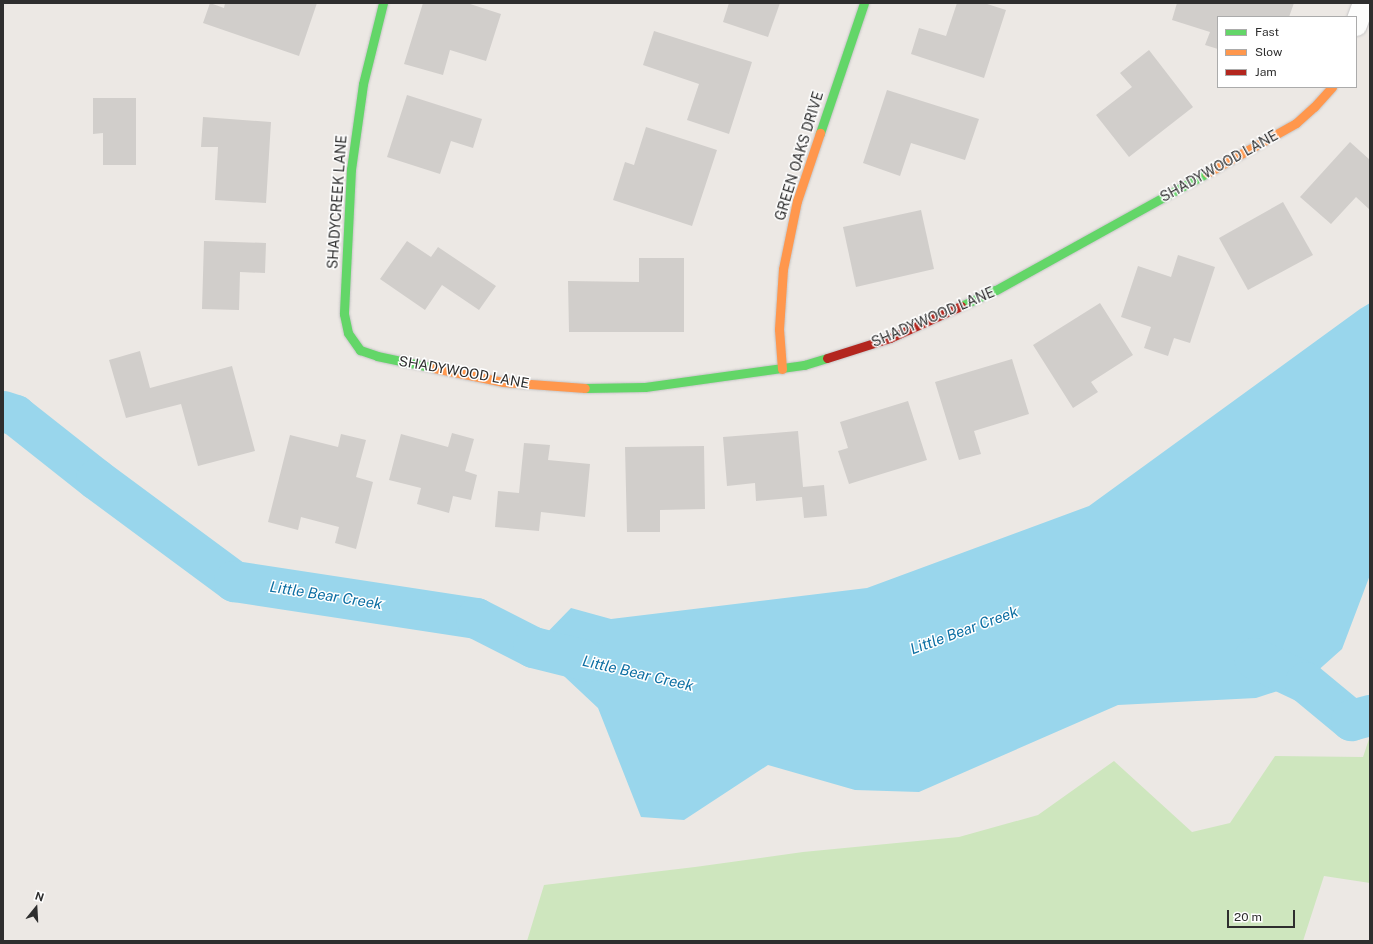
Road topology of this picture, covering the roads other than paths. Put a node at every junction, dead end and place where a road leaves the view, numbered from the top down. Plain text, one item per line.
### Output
1 (383, 3) edge
2 (864, 3) edge
3 (1364, 3) edge
4 (1357, 22) edge
5 (1331, 88) edge
6 (348, 333) joint
7 (782, 369) junction

1 - 6 street, SHADYCREEK LANE
2 - 7 street, GREEN OAKS DRIVE
3 - 4 street
5 - 7 street, SHADYWOOD LANE
6 - 7 street, SHADYWOOD LANE

